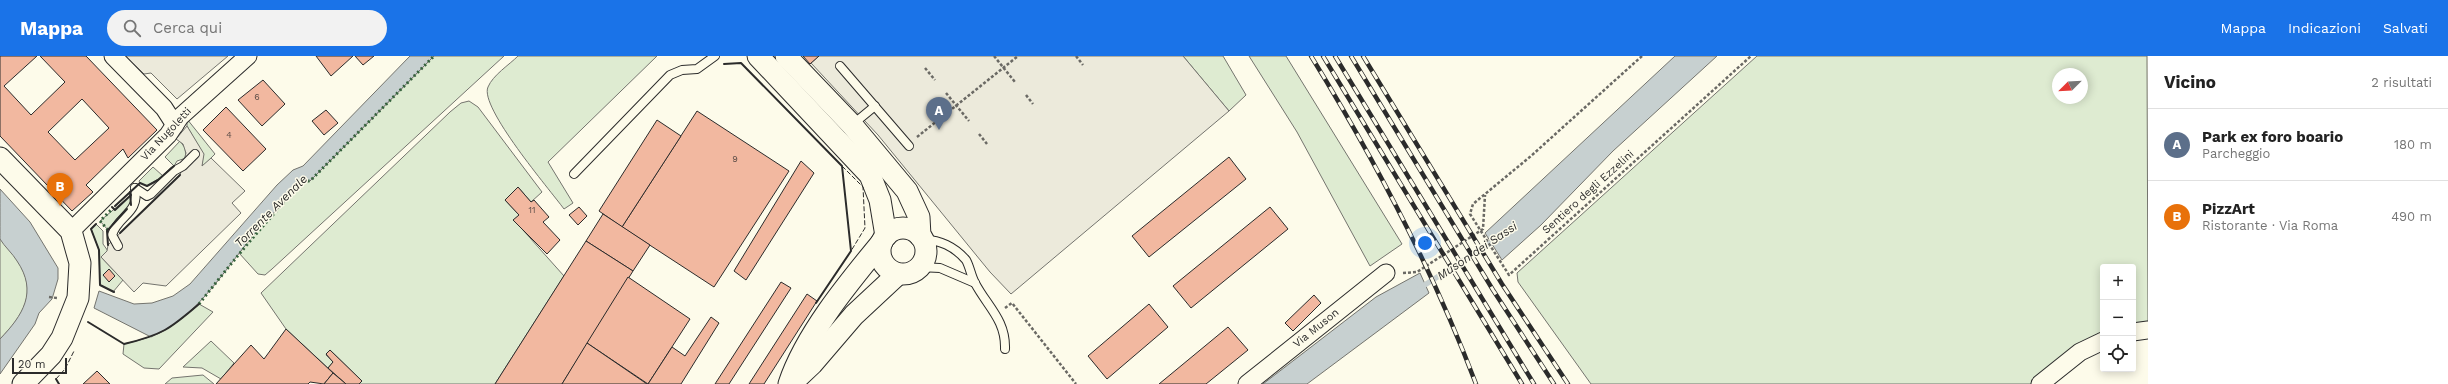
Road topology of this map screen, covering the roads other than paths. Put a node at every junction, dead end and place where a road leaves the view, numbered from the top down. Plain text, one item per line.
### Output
1 (113, 56) edge
2 (248, 56) edge
3 (715, 56) edge
4 (758, 56) edge
5 (786, 56) edge
6 (840, 66) dead end
7 (806, 106) junction
8 (875, 106) junction
9 (175, 125) junction
10 (852, 125) junction
11 (909, 146) dead end
12 (195, 154) dead end
13 (0, 158) edge
14 (574, 174) dead end
15 (879, 196) junction
16 (70, 232) junction
17 (922, 238) junction
18 (884, 239) junction
19 (118, 246) dead end
20 (919, 267) junction
21 (1386, 273) dead end
22 (898, 274) junction
23 (975, 283) junction
24 (2148, 330) edge
25 (2136, 332) edge
26 (2100, 342) edge
27 (1005, 349) dead end
28 (23, 384) edge
29 (789, 384) edge
30 (1247, 384) edge
31 (2040, 384) edge

1 - 9 street
2 - 9 street, Via Nugoletti
3 - 14 lane
4 - 7 street
5 - 10 street
6 - 8 lane
7 - 10 street
7 - 15 street
8 - 10 lane
8 - 11 lane
9 - 16 street, Via Nugoletti
10 - 15 street
10 - 17 street
12 - 19 lane
13 - 16 street
15 - 18 street
16 - 28 street
17 - 18 street
17 - 20 street
17 - 23 lane
18 - 22 street
18 - 29 street
20 - 22 street
20 - 23 lane
21 - 30 street, Via Muson
22 - 29 street
23 - 27 lane
24 - 25 street
26 - 31 street

